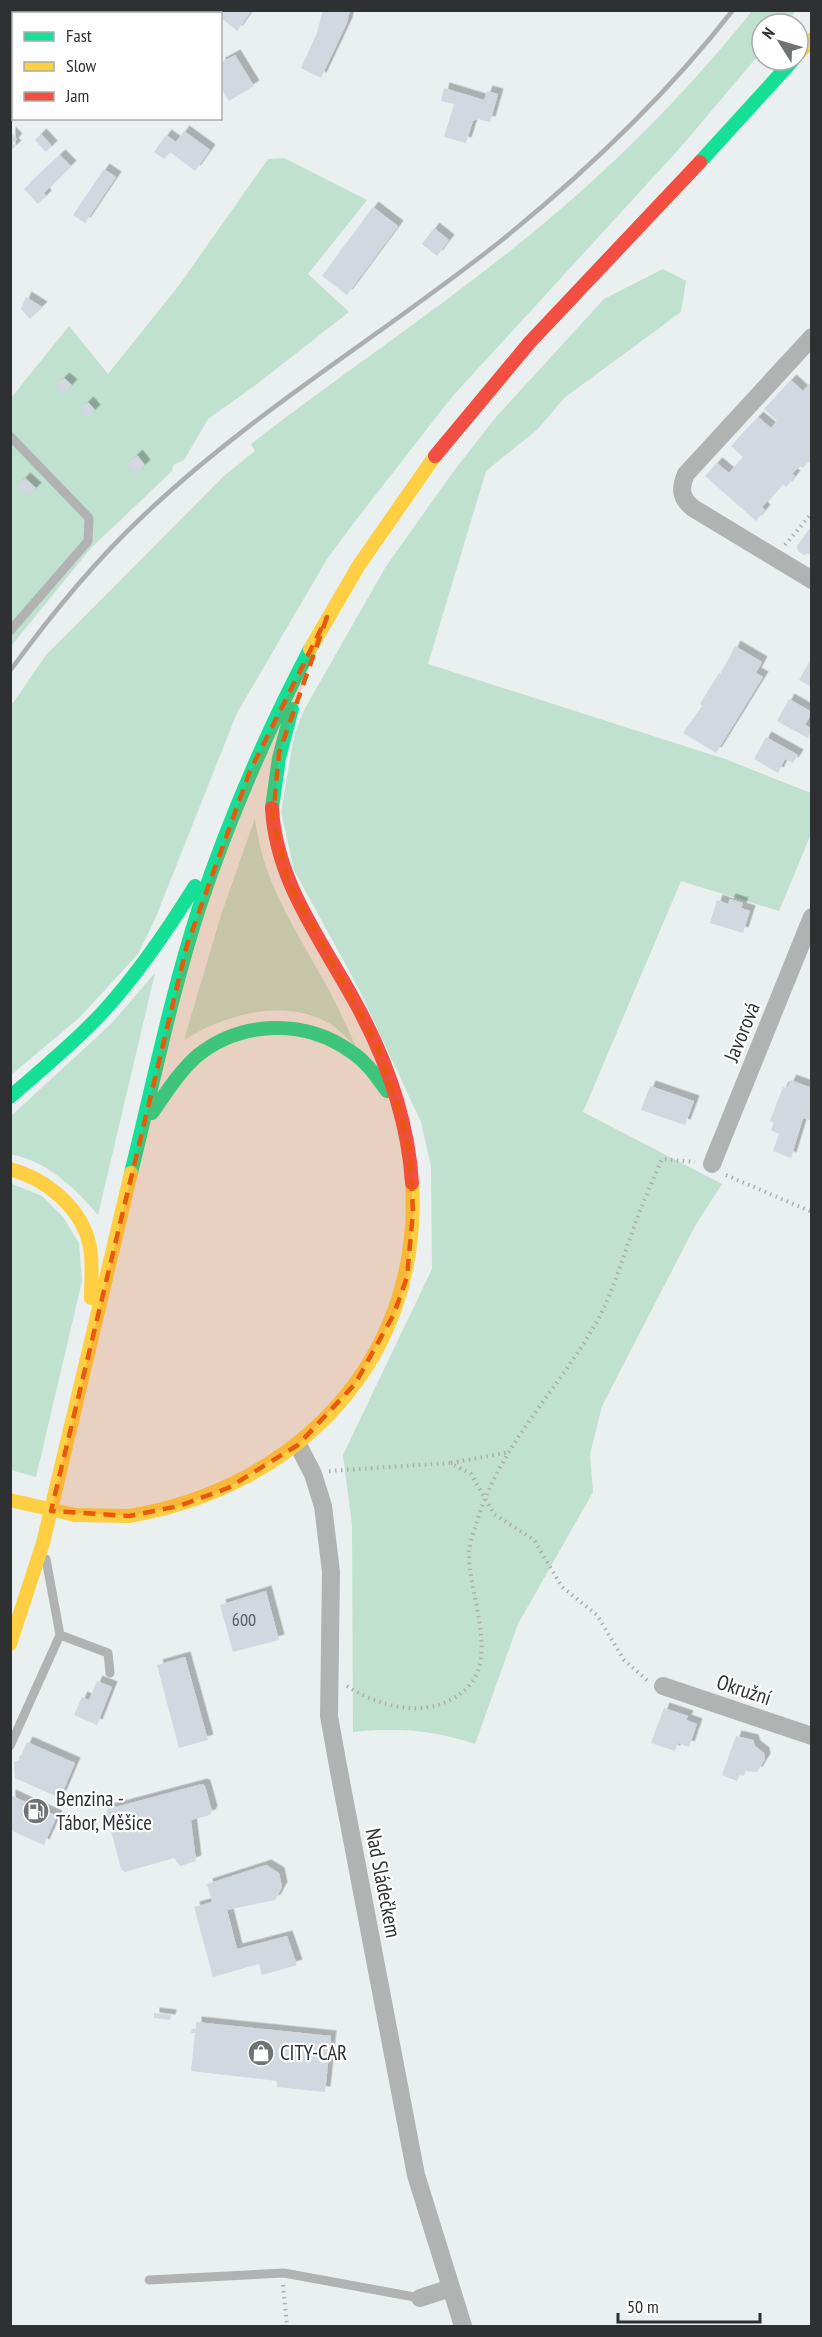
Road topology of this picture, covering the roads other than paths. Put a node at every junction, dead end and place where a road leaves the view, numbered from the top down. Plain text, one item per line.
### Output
1 (782, 72) edge
2 (810, 339) edge
3 (10, 436) edge
4 (812, 580) edge
5 (327, 617) junction
6 (10, 631) edge
7 (224, 834) junction
8 (812, 917) edge
9 (10, 1097) edge
10 (401, 1115) junction
11 (144, 1125) junction
12 (712, 1164) road end
13 (10, 1169) edge
14 (84, 1378) junction
15 (298, 1445) junction
16 (10, 1500) edge
17 (43, 1543) junction
18 (60, 1635) junction
19 (10, 1644) edge
20 (110, 1673) dead end
21 (663, 1686) road end
22 (812, 1736) edge
23 (10, 1746) edge
24 (149, 2280) dead end
25 (451, 2288) junction
26 (420, 2298) joint
27 (463, 2326) edge

1 - 5 main road
2 - 4 street
3 - 6 lane
5 - 7 main road
5 - 10 main road
7 - 9 main road
7 - 11 main road
8 - 12 street, Javorová
10 - 11 main road
10 - 15 main road
11 - 14 main road
13 - 14 main road
14 - 17 main road
15 - 16 main road, bridge
15 - 25 street, Nad Sládečkem
17 - 18 lane
17 - 19 main road
18 - 20 lane
18 - 23 lane
21 - 22 street, Okružní
24 - 26 lane
25 - 26 street
25 - 27 street, Nad Sládečkem

